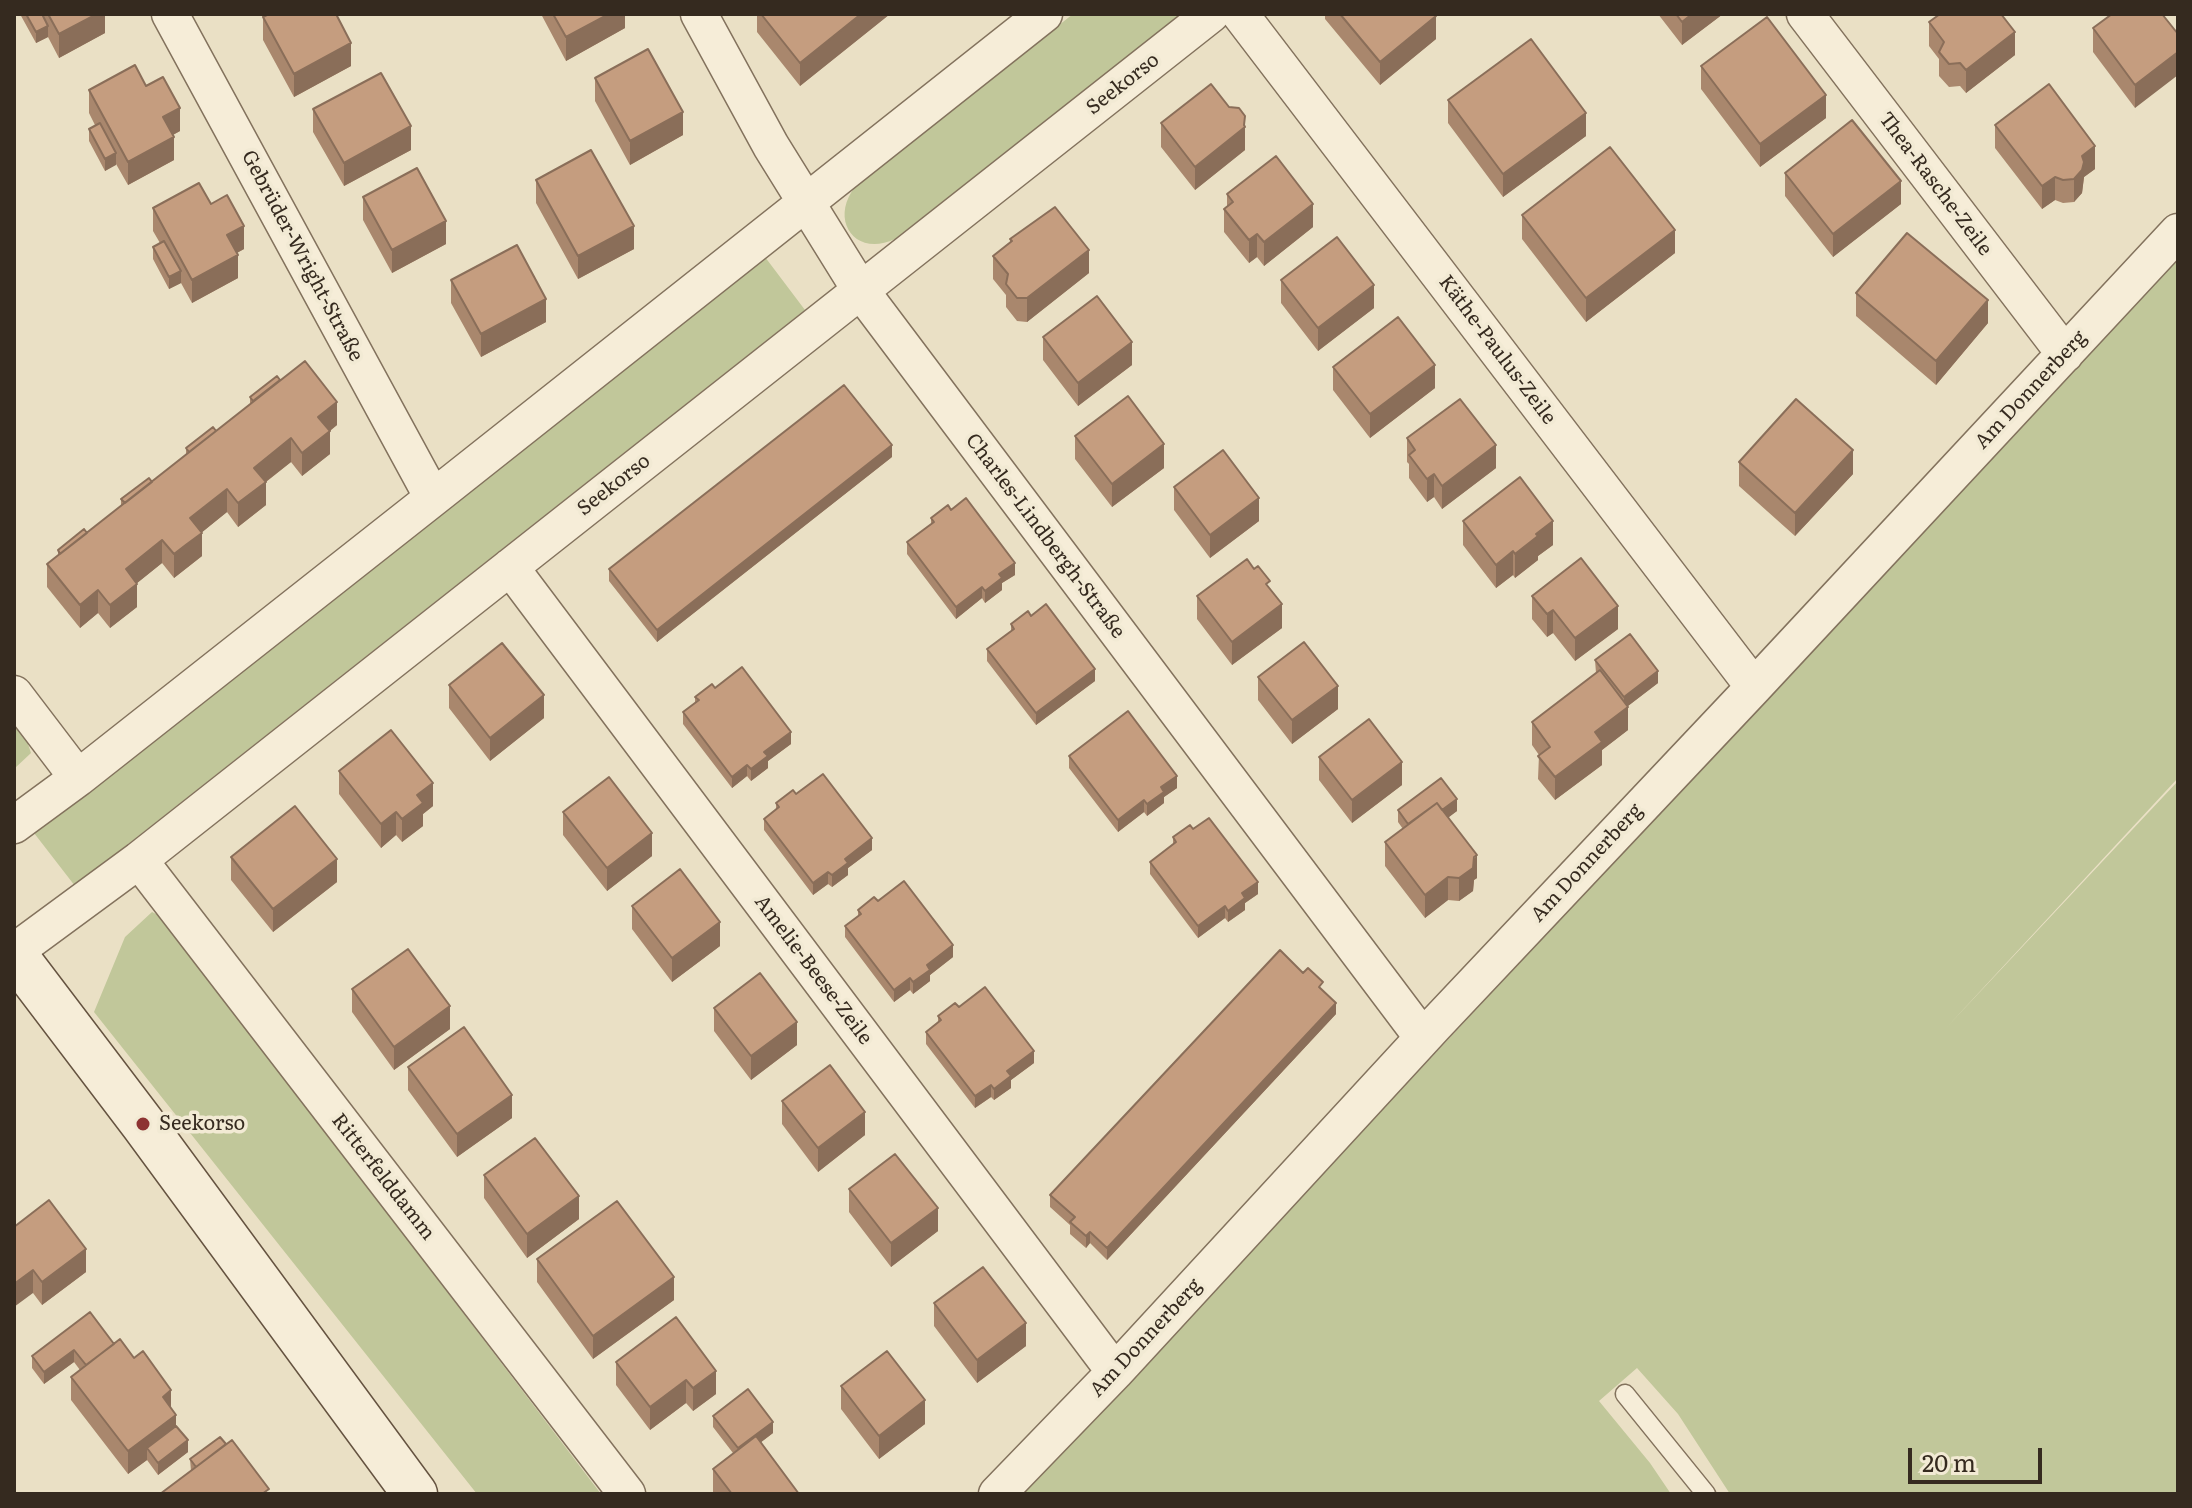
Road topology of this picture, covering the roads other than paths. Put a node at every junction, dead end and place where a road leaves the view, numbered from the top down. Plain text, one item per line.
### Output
1 (170, 14) edge
2 (699, 14) edge
3 (1044, 14) edge
4 (1211, 14) edge
5 (1240, 14) edge
6 (1805, 14) edge
7 (807, 201) junction
8 (2178, 232) edge
9 (861, 291) junction
10 (2065, 354) junction
11 (433, 498) junction
12 (510, 567) junction
13 (1754, 687) junction
14 (14, 694) edge
15 (78, 778) junction
16 (14, 825) edge
17 (139, 860) junction
18 (14, 953) edge
19 (1423, 1038) junction
20 (1115, 1372) junction
21 (1625, 1394) dead end
22 (415, 1494) edge
23 (627, 1494) edge
24 (997, 1494) edge
25 (1706, 1494) edge

1 - 11 street, Gebrüder-Wright-Straße
2 - 7 street, Charles-Lindbergh-Straße
3 - 7 street
4 - 9 street, Seekorso
5 - 13 street, Käthe-Paulus-Zeile
6 - 10 street, Thea-Rasche-Zeile
7 - 9 street, Charles-Lindbergh-Straße
7 - 11 street
8 - 10 street, Am Donnerberg
9 - 12 street, Seekorso
9 - 19 street, Charles-Lindbergh-Straße
10 - 13 street, Am Donnerberg
11 - 15 street
12 - 17 street, Seekorso
12 - 20 street, Amelie-Beese-Zeile
13 - 19 street, Am Donnerberg
14 - 15 street
15 - 16 street
17 - 18 street, Seekorso
17 - 23 street, Ritterfelddamm
18 - 22 main road
19 - 20 street, Am Donnerberg
20 - 24 street, Am Donnerberg
21 - 25 lane

